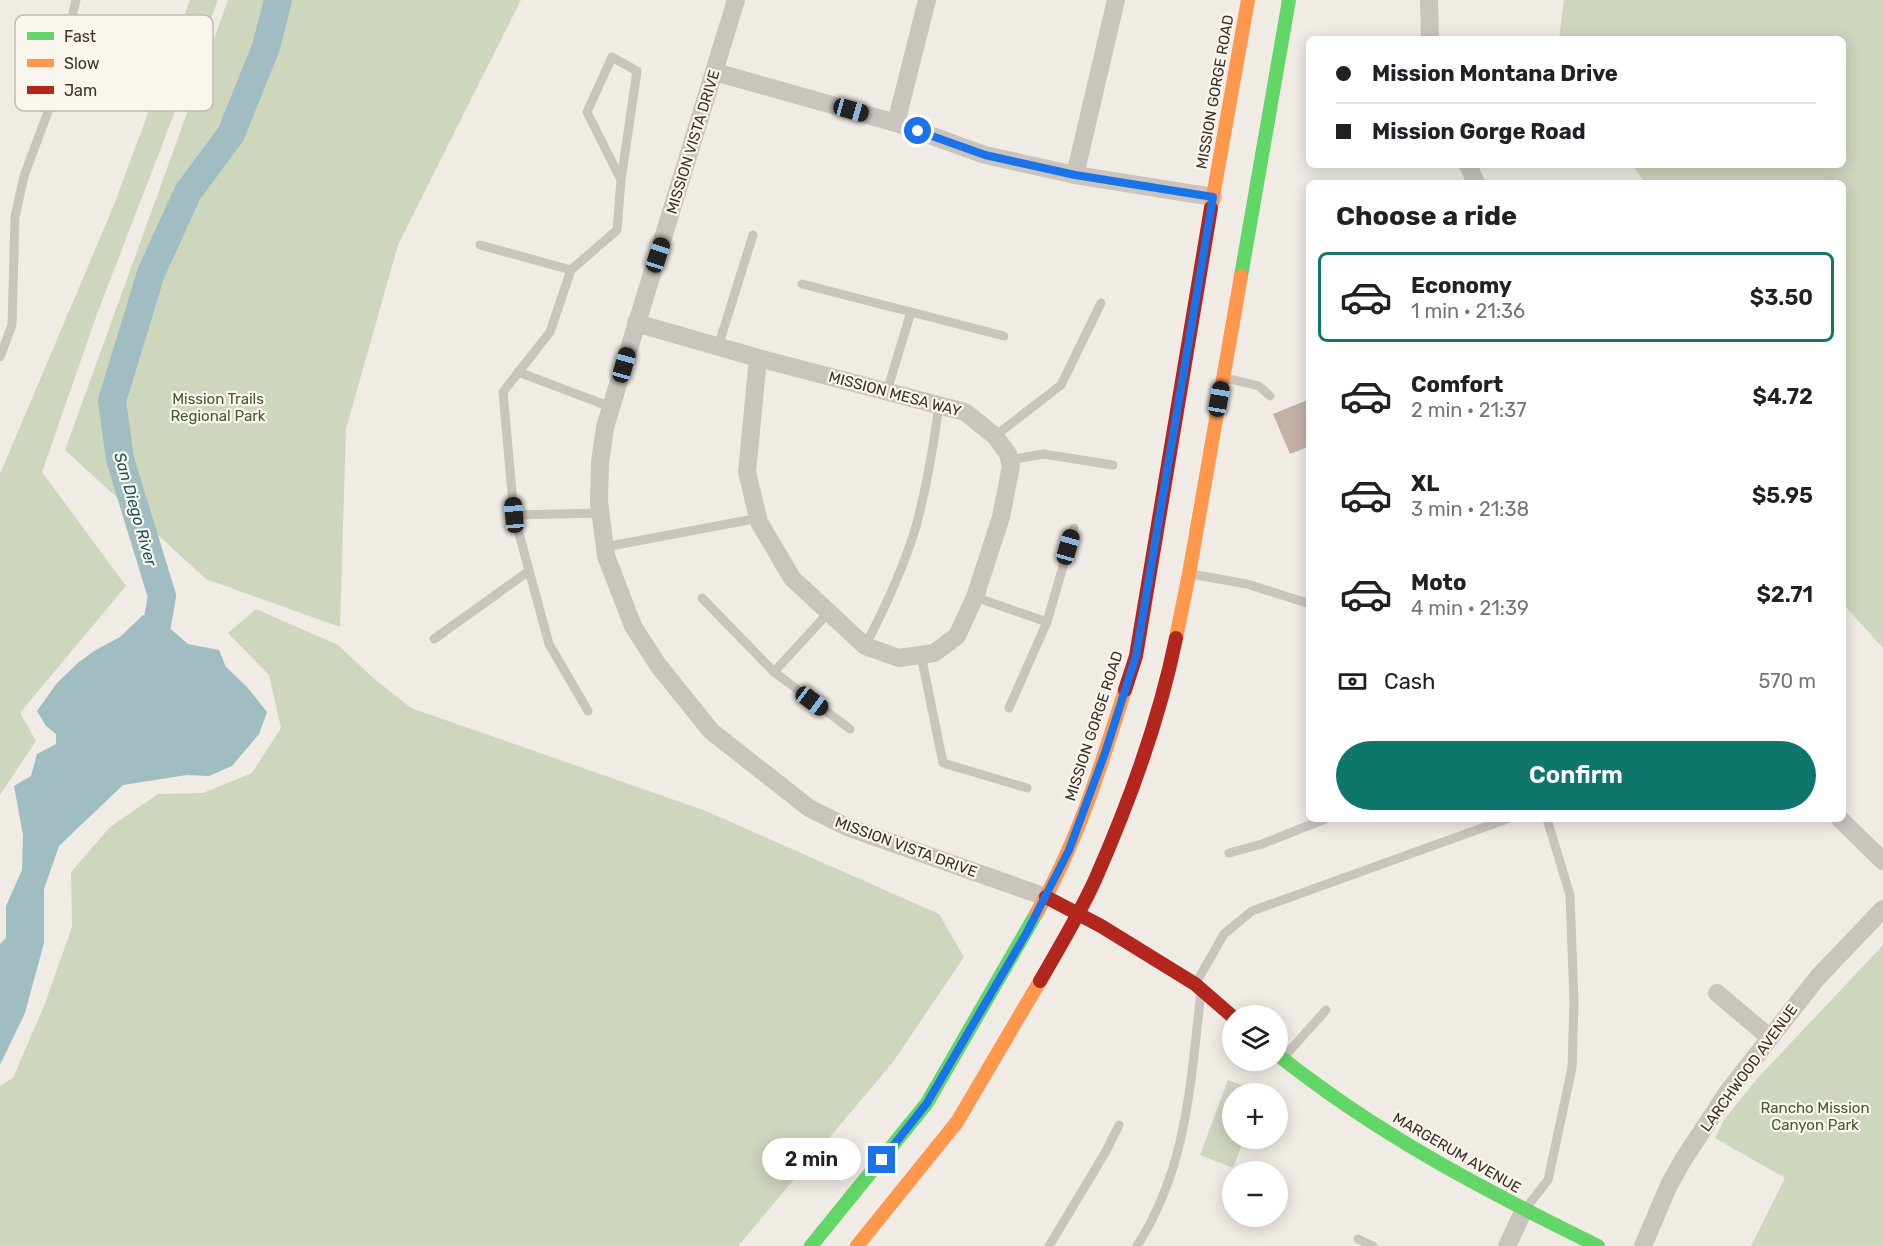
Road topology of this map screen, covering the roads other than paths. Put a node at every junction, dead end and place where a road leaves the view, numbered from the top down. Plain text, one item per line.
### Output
1 (76, 0) edge
2 (736, 0) edge
3 (927, 0) edge
4 (1116, 0) edge
5 (1248, 0) edge
6 (1288, 0) edge
7 (1429, 0) edge
8 (72, 15) edge
9 (1430, 36) edge
10 (715, 72) junction
11 (48, 111) edge
12 (896, 123) junction
13 (1075, 175) junction
14 (621, 180) junction
15 (1213, 197) junction
16 (753, 235) dead end
17 (480, 245) dead end
18 (571, 270) junction
19 (802, 284) dead end
20 (1101, 303) dead end
21 (911, 312) junction
22 (636, 323) junction
23 (1004, 336) dead end
24 (718, 347) junction
25 (0, 357) edge
26 (758, 358) junction
27 (518, 372) junction
28 (1223, 377) junction
29 (886, 391) junction
30 (1270, 396) dead end
31 (939, 405) junction
32 (611, 407) junction
33 (995, 436) junction
34 (1010, 460) junction
35 (1113, 465) dead end
36 (601, 513) junction
37 (514, 515) junction
38 (759, 518) junction
39 (1074, 528) dead end
40 (605, 548) junction
41 (529, 571) junction
42 (1189, 574) junction
43 (975, 597) junction
44 (702, 598) dead end
45 (1306, 603) edge
46 (829, 612) junction
47 (1047, 622) junction
48 (434, 639) dead end
49 (865, 646) junction
50 (921, 655) junction
51 (774, 672) junction
52 (1009, 708) dead end
53 (588, 711) dead end
54 (850, 729) dead end
55 (1027, 788) dead end
56 (1317, 822) edge
57 (1499, 822) edge
58 (1548, 822) edge
59 (1843, 822) edge
60 (1228, 853) dead end
61 (1883, 861) edge
62 (1046, 897) junction
63 (1883, 909) edge
64 (1077, 913) junction
65 (1198, 987) junction
66 (1717, 993) dead end
67 (1222, 1008) edge
68 (1326, 1010) dead end
69 (1769, 1037) junction
70 (1288, 1049) edge
71 (1288, 1064) edge
72 (1119, 1125) dead end
73 (1524, 1210) junction
74 (1358, 1239) dead end
75 (811, 1246) edge
76 (857, 1246) edge
77 (1049, 1246) edge
78 (1137, 1246) edge
79 (1373, 1246) edge
80 (1507, 1246) edge
81 (1598, 1246) edge
82 (1643, 1246) edge

1 - 8 lane
2 - 10 street, MISSION VISTA DRIVE
3 - 12 street
4 - 13 street
5 - 15 main road, MISSION GORGE ROAD
6 - 28 main road
7 - 9 street
10 - 12 street
10 - 22 street, MISSION VISTA DRIVE
11 - 25 lane
12 - 13 street
13 - 15 street
14 - 14 lane
14 - 18 lane
15 - 62 main road, MISSION GORGE ROAD
16 - 24 lane
17 - 18 lane
18 - 27 lane
19 - 21 lane
20 - 33 lane
21 - 23 lane
21 - 29 lane
22 - 24 street, MISSION MESA WAY
22 - 32 street, MISSION VISTA DRIVE
24 - 26 street, MISSION MESA WAY
26 - 29 street, MISSION MESA WAY
26 - 38 street
27 - 32 lane
27 - 37 lane
28 - 30 lane
28 - 42 main road
29 - 31 street, MISSION MESA WAY
31 - 33 street, MISSION MESA WAY
31 - 49 lane
32 - 36 street, MISSION VISTA DRIVE
33 - 34 street, MISSION MESA WAY
34 - 35 lane
34 - 43 street
36 - 37 lane
36 - 40 street, MISSION VISTA DRIVE
37 - 41 lane
38 - 40 lane
38 - 46 street
39 - 47 lane
40 - 62 street, MISSION VISTA DRIVE
41 - 48 lane
41 - 53 lane
42 - 45 lane
42 - 64 main road
43 - 47 lane
43 - 50 street
44 - 51 lane
46 - 49 street
46 - 51 lane
47 - 52 lane
49 - 50 street
50 - 55 lane
51 - 54 lane
56 - 60 lane
57 - 65 lane
58 - 73 lane
59 - 61 street
62 - 64 main road
62 - 75 main road, MISSION GORGE ROAD
63 - 69 street, LARCHWOOD AVENUE
64 - 65 main road
64 - 76 main road
65 - 67 main road
65 - 78 lane
66 - 69 street
68 - 70 lane
69 - 82 street, LARCHWOOD AVENUE
71 - 73 main road, MARGERUM AVENUE
72 - 77 lane
73 - 80 street
73 - 81 main road, MARGERUM AVENUE
74 - 79 lane

